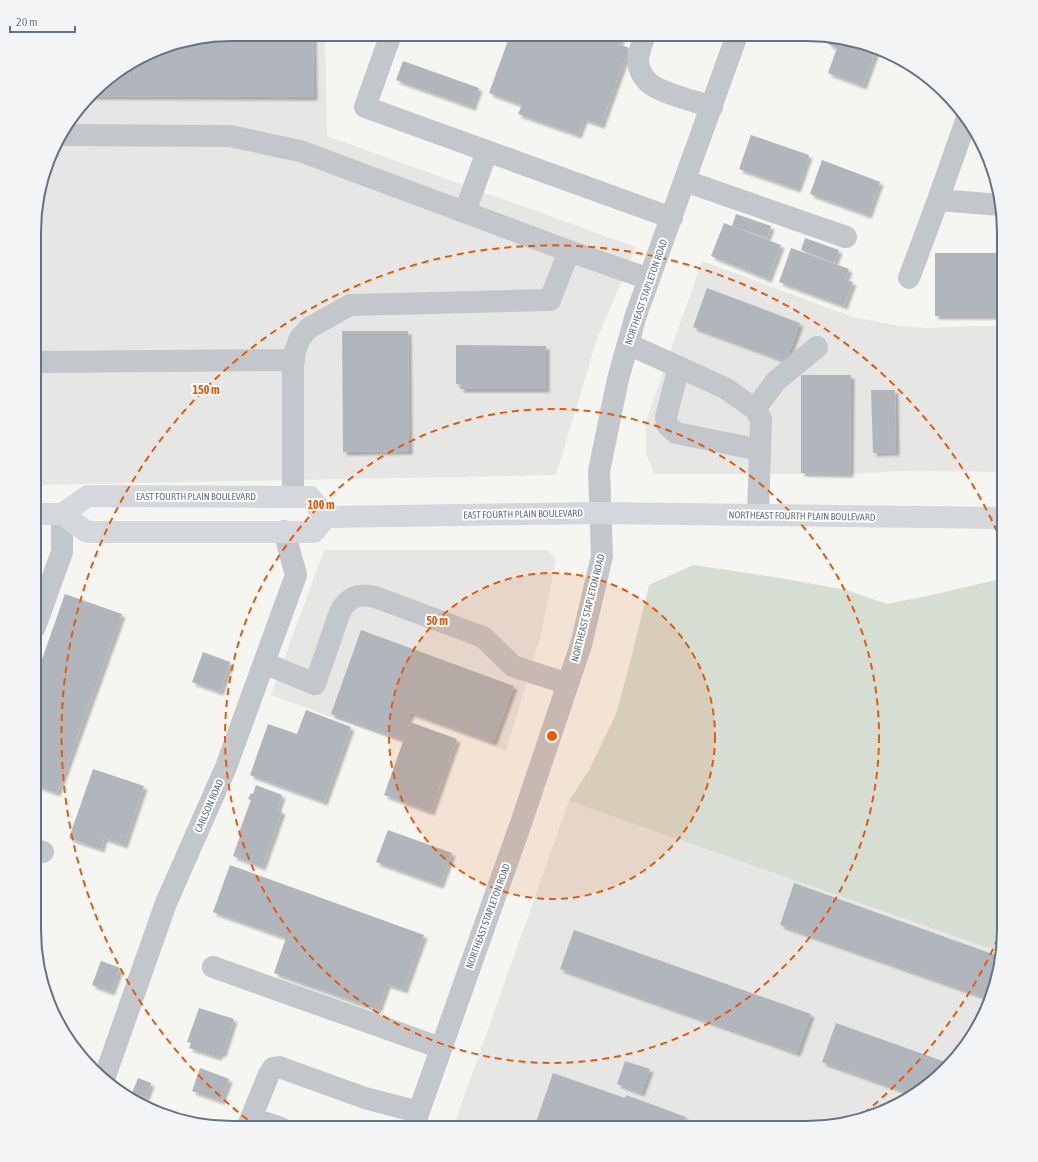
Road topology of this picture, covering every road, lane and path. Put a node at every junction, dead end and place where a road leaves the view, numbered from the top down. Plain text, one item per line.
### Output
1 (389, 41) edge
2 (643, 41) edge
3 (735, 41) edge
4 (712, 107) junction
5 (964, 125) edge
6 (68, 135) edge
7 (487, 151) junction
8 (685, 181) junction
9 (938, 200) junction
10 (995, 204) edge
11 (465, 212) junction
12 (672, 218) junction
13 (846, 237) dead end
14 (569, 251) junction
15 (909, 278) dead end
16 (650, 279) junction
17 (628, 344) junction
18 (817, 347) dead end
19 (294, 360) junction
20 (41, 362) edge
21 (679, 367) junction
22 (755, 409) junction
23 (760, 450) junction
24 (293, 497) junction
25 (601, 513) junction
26 (41, 514) edge
27 (62, 514) junction
28 (326, 516) junction
29 (758, 516) junction
30 (997, 518) edge
31 (284, 531) junction
32 (41, 610) edge
33 (264, 664) junction
34 (568, 684) junction
35 (213, 967) dead end
36 (441, 1048) junction
37 (106, 1074) edge
38 (415, 1120) edge
39 (250, 1121) edge

1 - 7 street
2 - 4 street
3 - 4 street, NORTHEAST STAPLETON ROAD
4 - 8 street, NORTHEAST STAPLETON ROAD
5 - 9 street
6 - 11 street
7 - 11 street
7 - 12 street
8 - 12 street, NORTHEAST STAPLETON ROAD
8 - 13 street
9 - 10 street
9 - 15 street
11 - 14 street
12 - 16 street, NORTHEAST STAPLETON ROAD
14 - 16 street
14 - 19 street
16 - 17 street, NORTHEAST STAPLETON ROAD
17 - 21 street
17 - 25 street, NORTHEAST STAPLETON ROAD
18 - 22 street
19 - 20 street
19 - 24 street
21 - 22 street
21 - 23 street
22 - 23 street
23 - 29 street
24 - 27 main road, EAST FOURTH PLAIN BOULEVARD
24 - 28 main road, EAST FOURTH PLAIN BOULEVARD
25 - 28 main road, EAST FOURTH PLAIN BOULEVARD
25 - 29 main road, NORTHEAST FOURTH PLAIN BOULEVARD
25 - 34 street, NORTHEAST STAPLETON ROAD
26 - 27 main road
27 - 31 main road
27 - 32 street
28 - 31 main road
29 - 30 main road, NORTHEAST FOURTH PLAIN BOULEVARD
31 - 33 street, CARLSON ROAD
33 - 34 street
33 - 37 street, CARLSON ROAD
34 - 36 street, NORTHEAST STAPLETON ROAD
35 - 36 street
36 - 38 street, NORTHEAST STAPLETON ROAD
38 - 39 street

